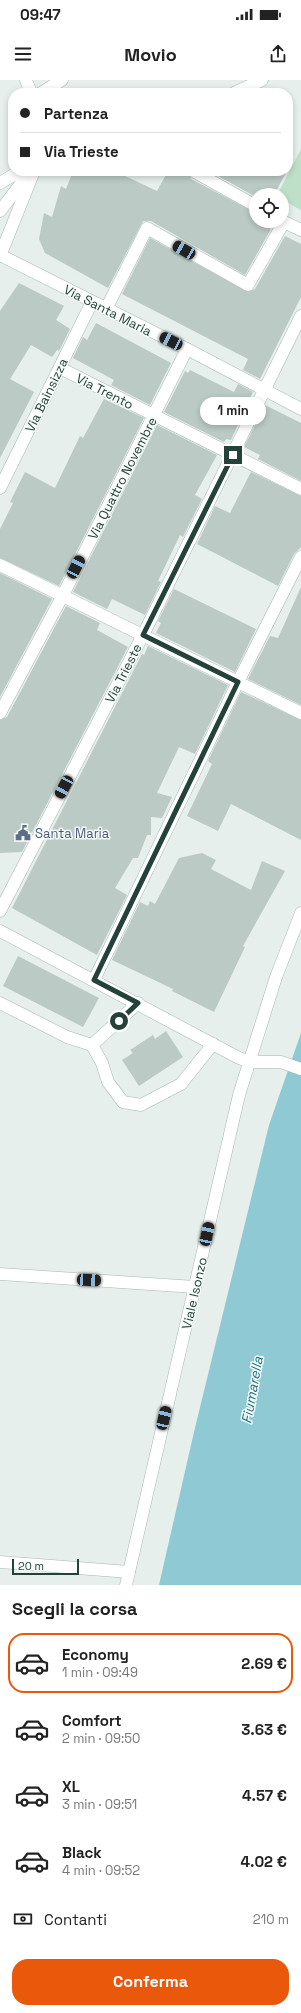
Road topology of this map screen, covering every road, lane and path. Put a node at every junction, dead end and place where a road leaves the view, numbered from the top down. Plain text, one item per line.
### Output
1 (62, 80) edge
2 (262, 80) edge
3 (49, 88) edge
4 (245, 88) edge
5 (12, 176) edge
6 (26, 176) edge
7 (32, 176) edge
8 (202, 176) edge
9 (0, 183) edge
10 (249, 202) edge
11 (0, 210) edge
12 (289, 224) edge
13 (279, 228) edge
14 (301, 230) edge
15 (0, 255) edge
16 (92, 302) junction
17 (106, 309) junction
18 (301, 316) edge
19 (187, 349) junction
20 (60, 368) junction
21 (265, 391) junction
22 (301, 409) edge
23 (154, 415) junction
24 (233, 455) junction
25 (0, 488) edge
26 (301, 489) edge
27 (301, 557) edge
28 (0, 565) edge
29 (62, 595) junction
30 (143, 635) junction
31 (238, 682) junction
32 (0, 713) edge
33 (301, 713) edge
34 (0, 911) edge
35 (301, 913) edge
36 (0, 931) edge
37 (94, 980) junction
38 (0, 1003) edge
39 (138, 1003) junction
40 (213, 1044) junction
41 (92, 1045) junction
42 (249, 1062) junction
43 (301, 1069) edge
44 (0, 1274) edge
45 (195, 1287) junction
46 (0, 1562) edge
47 (129, 1572) junction
48 (126, 1585) edge

1 - 3 street
2 - 4 street
5 - 9 street
6 - 11 street
7 - 15 street
8 - 10 street
12 - 14 street
13 - 17 street
15 - 16 street, Via Santa Maria
16 - 17 street, Via Santa Maria
16 - 20 street, Via Bainsizza
17 - 19 street, Via Santa Maria
18 - 21 street, Via Trieste
19 - 21 street, Via Santa Maria
19 - 23 street, Via Quattro Novembre
20 - 23 street, Via Trento
20 - 25 street, Via Bainsizza
21 - 22 street, Via Santa Maria
21 - 24 street, Via Trieste
23 - 24 street, Via Trento
23 - 29 street, Via Quattro Novembre
24 - 26 street, Via Trento
24 - 30 street, Via Trieste
27 - 31 street
28 - 29 street
29 - 30 street
29 - 32 street, Via Quattro Novembre
30 - 31 street
30 - 34 street, Via Trieste
31 - 33 street
31 - 37 street
35 - 42 street, Viale Isonzo
36 - 37 street
37 - 39 street
38 - 41 street
39 - 40 street
39 - 41 street
40 - 41 street
40 - 42 street
42 - 43 street
42 - 45 street, Viale Isonzo
44 - 45 street
45 - 47 street, Viale Isonzo
46 - 47 street
47 - 48 street, Viale Isonzo

